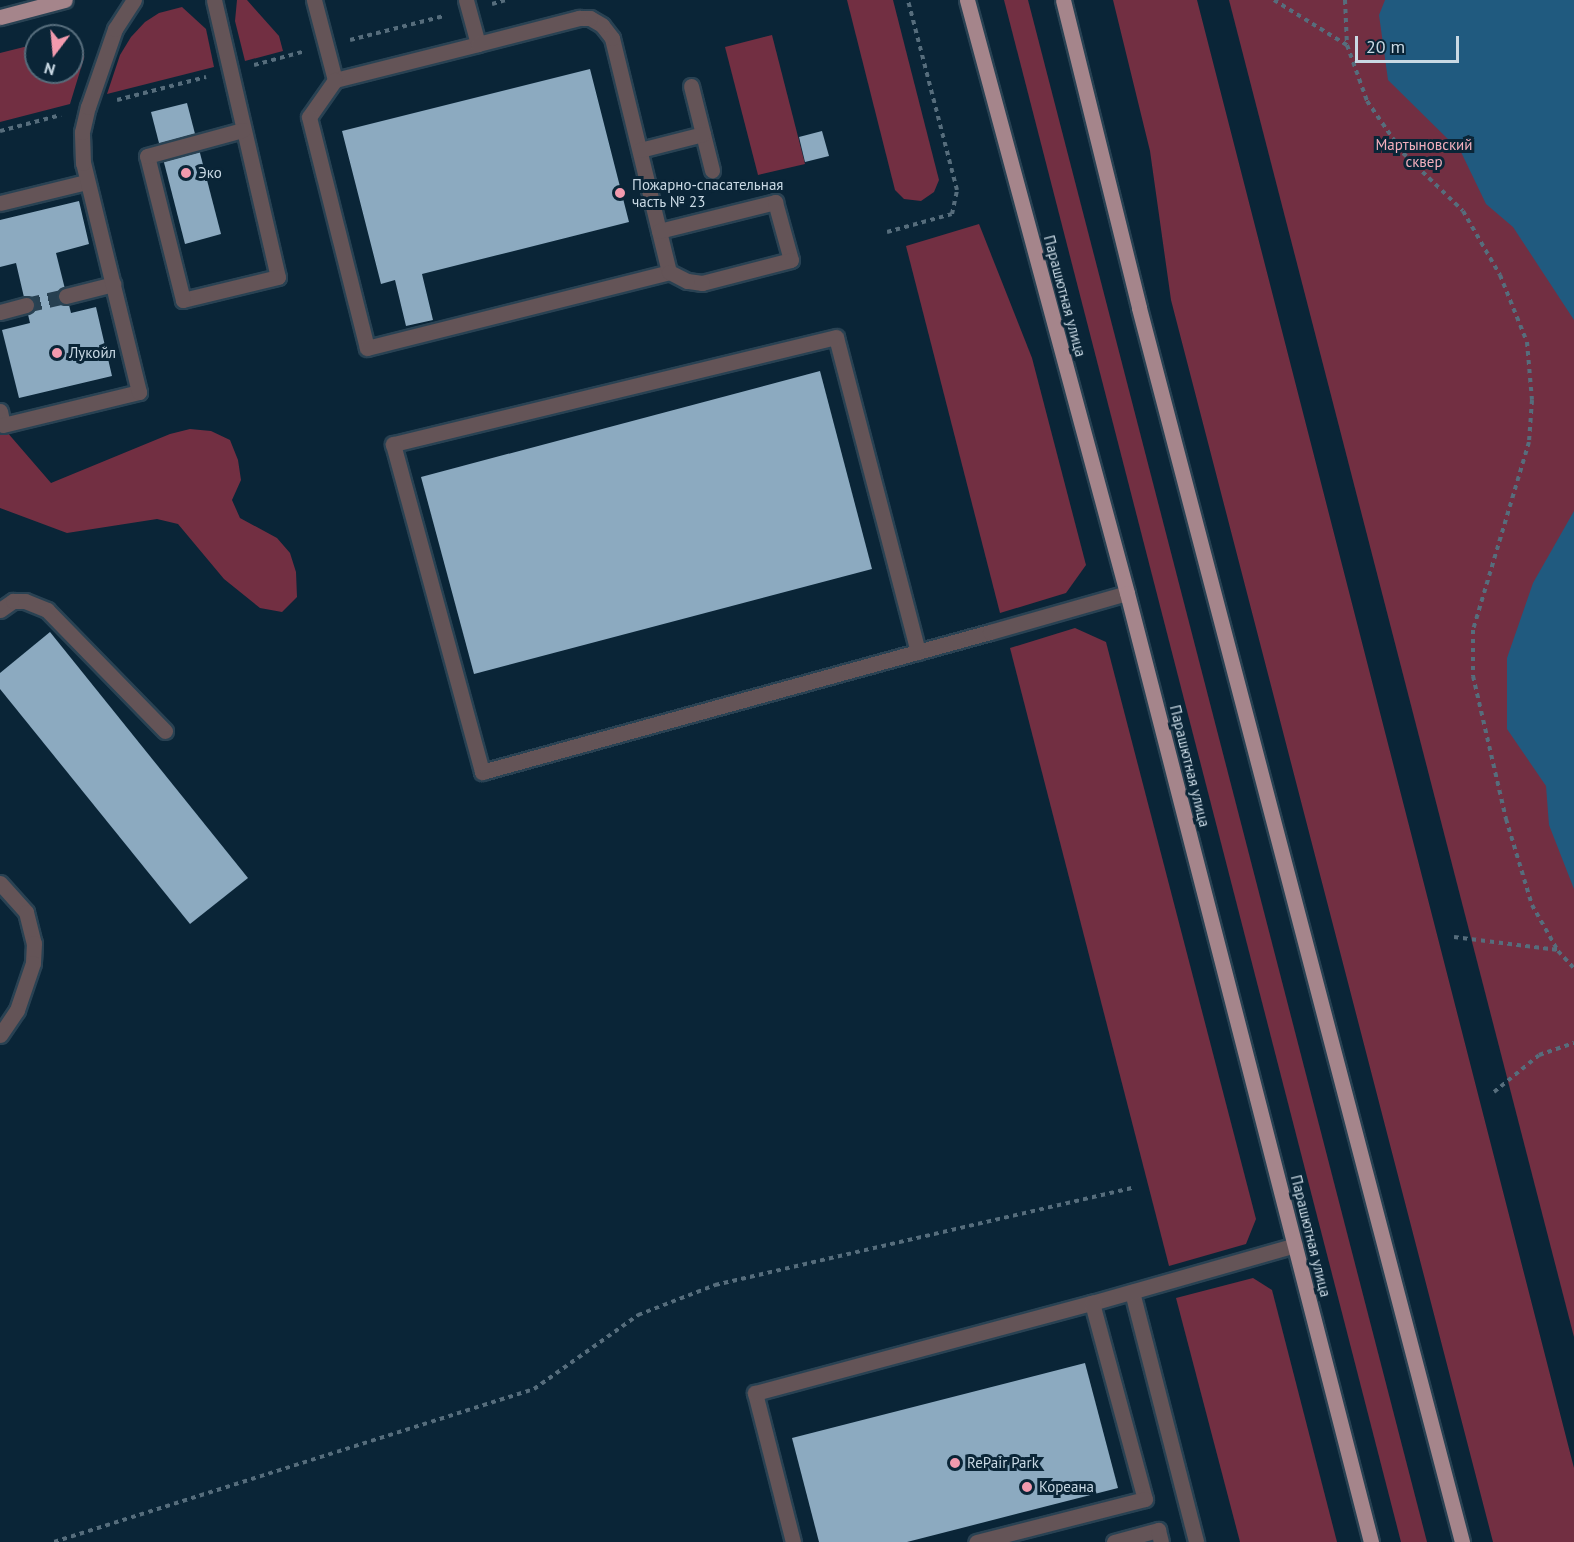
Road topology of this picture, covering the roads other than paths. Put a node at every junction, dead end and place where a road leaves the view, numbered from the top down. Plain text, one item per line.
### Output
1 (65, 0) edge
2 (134, 0) edge
3 (214, 0) edge
4 (314, 0) edge
5 (466, 0) edge
6 (967, 0) edge
7 (1062, 0) edge
8 (0, 16) edge
9 (478, 44) junction
10 (335, 80) junction
11 (691, 86) dead end
12 (243, 130) junction
13 (703, 134) junction
14 (640, 150) junction
15 (712, 170) dead end
16 (86, 182) junction
17 (0, 203) edge
18 (659, 231) junction
19 (669, 272) junction
20 (113, 284) junction
21 (66, 296) tunnel mouth
22 (26, 305) tunnel mouth
23 (0, 312) edge
24 (0, 411) edge
25 (1127, 593) junction
26 (0, 610) edge
27 (918, 652) junction
28 (165, 731) dead end
29 (0, 883) edge
30 (0, 1035) edge
31 (1295, 1245) junction
32 (1132, 1292) junction
33 (1092, 1303) junction
34 (1120, 1541) edge
35 (793, 1542) edge
36 (976, 1542) edge
37 (1161, 1542) edge
38 (1196, 1542) edge
39 (1371, 1542) edge
40 (1461, 1542) edge

1 - 8 main road
2 - 16 lane
3 - 12 lane
4 - 10 lane
5 - 9 lane
6 - 25 main road, Парашютная улица
7 - 40 main road
9 - 10 lane
9 - 14 lane
10 - 19 lane
11 - 13 lane
12 - 12 lane
13 - 14 lane
13 - 15 lane
14 - 18 lane
16 - 17 lane
16 - 20 lane
18 - 19 lane
18 - 19 lane
20 - 21 lane
20 - 24 lane
22 - 23 lane
25 - 27 lane
25 - 31 main road, Парашютная улица
26 - 28 lane
27 - 27 lane
29 - 30 lane
31 - 32 lane
31 - 39 main road, Парашютная улица
32 - 33 lane
32 - 38 lane
33 - 35 lane
33 - 36 lane
34 - 37 lane

